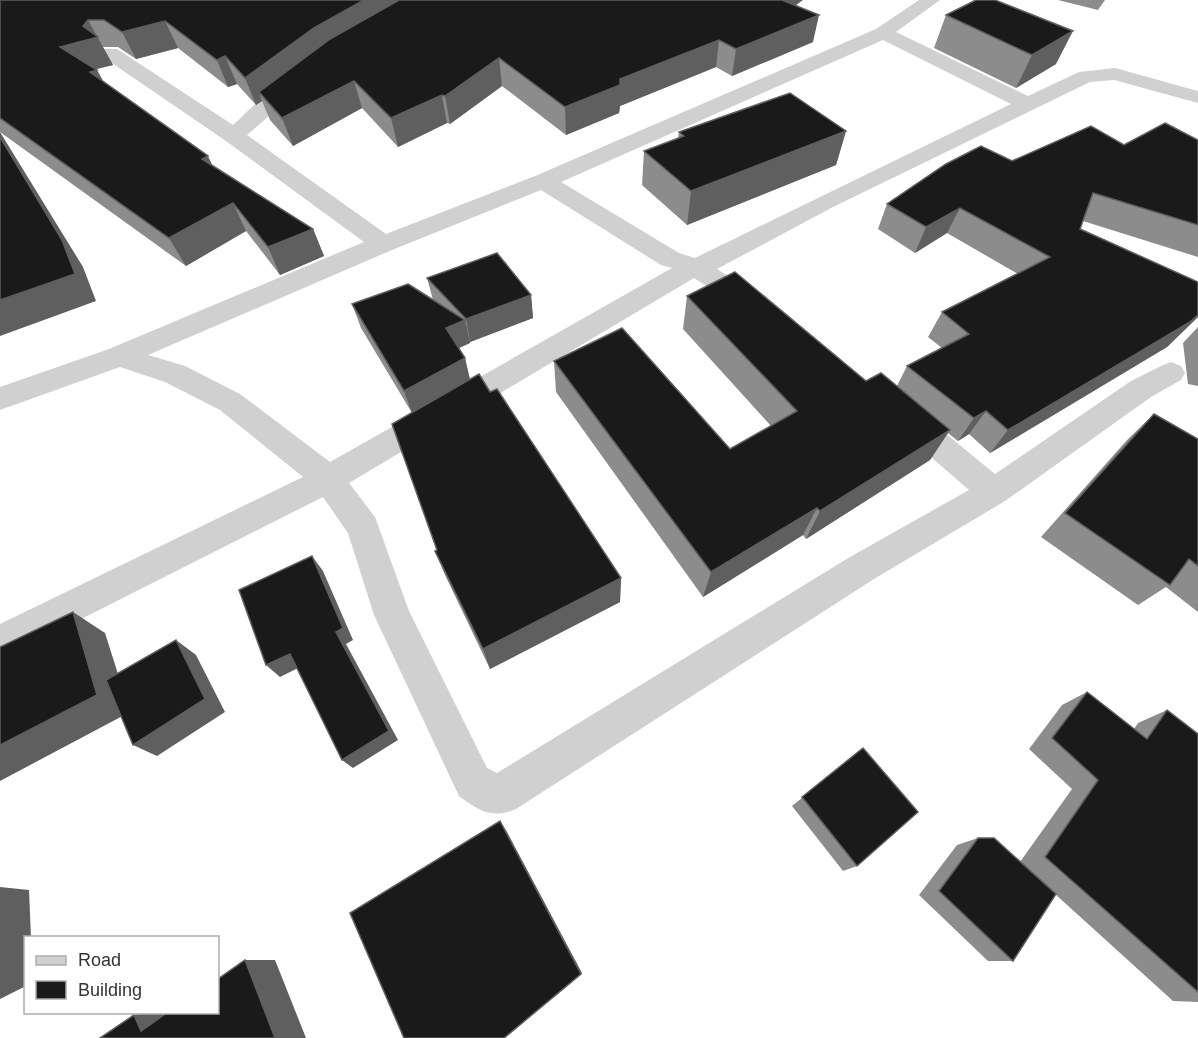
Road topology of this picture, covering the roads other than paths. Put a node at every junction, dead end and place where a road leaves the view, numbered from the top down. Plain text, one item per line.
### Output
1 (931, 0) edge
2 (883, 33) junction
3 (110, 53) dead end
4 (315, 70) edge
5 (1198, 97) edge
6 (1028, 104) junction
7 (234, 136) junction
8 (543, 181) junction
9 (383, 244) junction
10 (694, 266) junction
11 (777, 321) edge
12 (119, 356) junction
13 (1171, 373) dead end
14 (0, 399) edge
15 (886, 402) edge
16 (328, 479) junction
17 (994, 492) junction
18 (0, 643) edge

1 - 2 street
2 - 6 street
2 - 8 street
3 - 7 street
4 - 7 street
5 - 6 street
6 - 10 street
7 - 9 street
8 - 9 street
8 - 10 street
9 - 12 street
10 - 11 street
10 - 16 street
12 - 14 street
12 - 16 street
13 - 17 street
15 - 17 street
16 - 17 street
16 - 18 street

